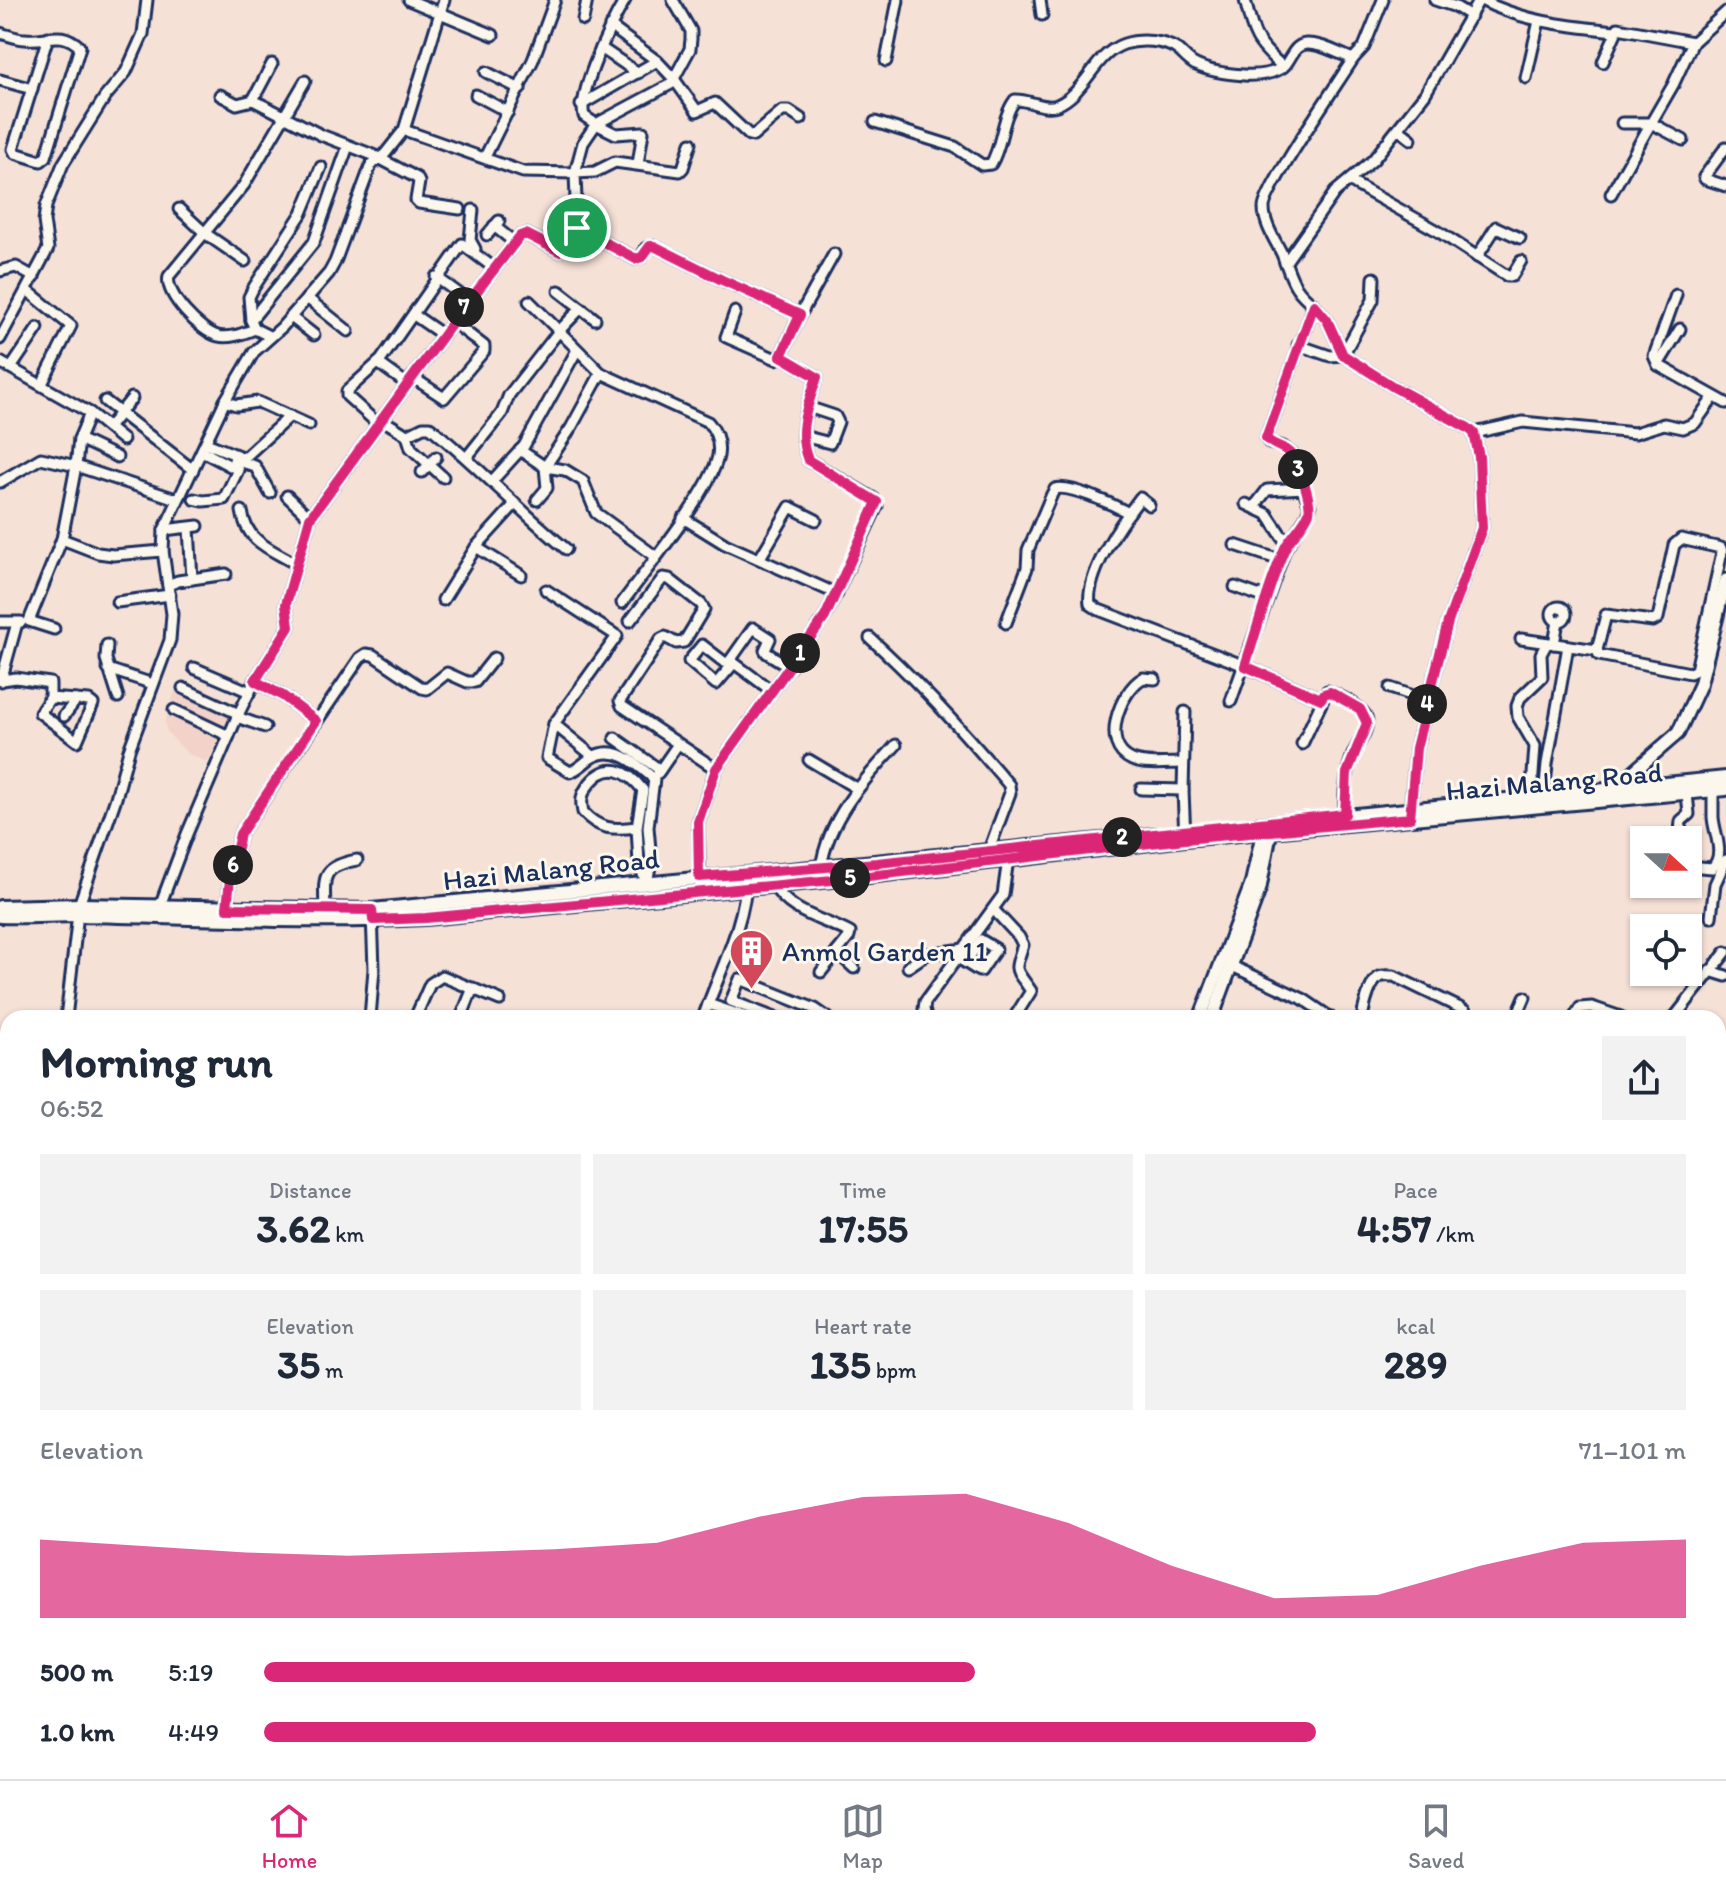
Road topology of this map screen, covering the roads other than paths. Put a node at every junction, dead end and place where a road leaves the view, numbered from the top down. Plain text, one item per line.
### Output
1 (147, 0) edge
2 (409, 0) edge
3 (444, 0) edge
4 (555, 0) edge
5 (587, 0) edge
6 (625, 0) edge
7 (673, 0) edge
8 (898, 0) edge
9 (1040, 0) edge
10 (1245, 0) edge
11 (1383, 0) edge
12 (1435, 0) edge
13 (1480, 0) edge
14 (1726, 12) edge
15 (441, 13) junction
16 (1042, 15) dead end
17 (1471, 16) junction
18 (583, 20) dead end
19 (1539, 21) junction
20 (610, 26) junction
21 (1615, 31) junction
22 (0, 33) edge
23 (493, 35) dead end
24 (48, 37) junction
25 (1693, 42) junction
26 (601, 48) junction
27 (1353, 59) junction
28 (657, 61) junction
29 (886, 61) dead end
30 (1603, 62) dead end
31 (272, 64) dead end
32 (1283, 67) junction
33 (486, 72) dead end
34 (638, 73) junction
35 (1526, 78) dead end
36 (674, 79) junction
37 (0, 80) edge
38 (305, 81) dead end
39 (32, 89) junction
40 (520, 89) junction
41 (220, 95) dead end
42 (476, 95) dead end
43 (253, 100) junction
44 (581, 105) junction
45 (508, 112) junction
46 (284, 116) junction
47 (801, 119) dead end
48 (875, 122) dead end
49 (1622, 123) dead end
50 (1651, 123) junction
51 (596, 124) junction
52 (1398, 129) junction
53 (404, 130) junction
54 (1411, 139) dead end
55 (1683, 140) dead end
56 (691, 143) dead end
57 (348, 146) junction
58 (1726, 147) edge
59 (485, 157) junction
60 (379, 159) junction
61 (638, 164) junction
62 (321, 167) dead end
63 (575, 173) junction
64 (1349, 181) junction
65 (1726, 186) edge
66 (1611, 194) dead end
67 (179, 209) dead end
68 (460, 209) dead end
69 (473, 210) dead end
70 (577, 228) junction
71 (206, 234) junction
72 (487, 235) dead end
73 (1520, 238) dead end
74 (514, 242) junction
75 (834, 254) dead end
76 (1477, 257) junction
77 (245, 261) dead end
78 (1521, 261) dead end
79 (1285, 263) junction
80 (495, 267) junction
81 (0, 271) edge
82 (34, 277) junction
83 (436, 277) junction
84 (1374, 278) dead end
85 (27, 290) junction
86 (559, 291) dead end
87 (1676, 295) dead end
88 (307, 298) junction
89 (469, 301) junction
90 (529, 301) dead end
91 (1314, 305) junction
92 (581, 308) junction
93 (735, 312) dead end
94 (414, 315) junction
95 (800, 315) junction
96 (291, 317) junction
97 (595, 319) dead end
98 (453, 322) junction
99 (253, 324) junction
100 (38, 328) dead end
101 (1680, 329) dead end
102 (348, 331) dead end
103 (559, 331) junction
104 (314, 335) dead end
105 (443, 335) junction
106 (269, 336) junction
107 (0, 339) edge
108 (1298, 345) junction
109 (577, 350) junction
110 (1343, 355) junction
111 (781, 356) junction
112 (0, 362) edge
113 (378, 363) junction
114 (1658, 365) junction
115 (13, 369) junction
116 (601, 373) junction
117 (410, 380) junction
118 (42, 384) junction
119 (132, 398) dead end
120 (1713, 398) junction
121 (105, 401) dead end
122 (225, 401) junction
123 (1726, 403) edge
124 (808, 407) junction
125 (90, 413) junction
126 (120, 413) junction
127 (290, 416) junction
128 (380, 421) junction
129 (111, 424) dead end
130 (309, 425) dead end
131 (1474, 433) junction
132 (407, 435) junction
133 (803, 436) junction
134 (79, 439) junction
135 (123, 440) dead end
136 (204, 447) junction
137 (520, 450) junction
138 (117, 457) dead end
139 (467, 457) junction
140 (76, 466) junction
141 (545, 467) junction
142 (193, 470) junction
143 (443, 477) dead end
144 (493, 480) junction
145 (0, 482) edge
146 (1305, 488) junction
147 (270, 493) dead end
148 (287, 496) dead end
149 (176, 499) junction
150 (194, 499) dead end
151 (537, 500) dead end
152 (515, 504) junction
153 (1149, 505) dead end
154 (242, 511) dead end
155 (1129, 513) junction
156 (310, 518) junction
157 (683, 518) junction
158 (816, 520) dead end
159 (164, 530) junction
160 (62, 539) junction
161 (1287, 544) junction
162 (1235, 545) dead end
163 (476, 547) junction
164 (566, 549) dead end
165 (163, 551) junction
166 (655, 556) junction
167 (760, 558) junction
168 (1280, 560) junction
169 (296, 564) junction
170 (226, 574) dead end
171 (521, 575) dead end
172 (192, 579) junction
173 (1726, 580) edge
174 (1235, 587) dead end
175 (169, 590) junction
176 (546, 590) dead end
177 (837, 594) junction
178 (1266, 598) junction
179 (443, 600) dead end
180 (117, 602) dead end
181 (622, 603) dead end
182 (29, 621) junction
183 (630, 621) dead end
184 (1558, 621) dead end
185 (0, 622) edge
186 (17, 623) junction
187 (1006, 623) dead end
188 (54, 629) dead end
189 (870, 638) dead end
190 (1521, 639) dead end
191 (1550, 643) junction
192 (107, 645) dead end
193 (1568, 646) junction
194 (1597, 650) junction
195 (494, 658) dead end
196 (732, 662) junction
197 (1245, 666) junction
198 (790, 667) junction
199 (194, 668) dead end
200 (108, 669) junction
201 (1155, 679) dead end
202 (1, 681) edge
203 (255, 681) junction
204 (153, 684) junction
205 (183, 688) dead end
206 (1390, 688) dead end
207 (772, 691) junction
208 (250, 692) junction
209 (118, 697) dead end
210 (50, 698) junction
211 (1321, 699) junction
212 (76, 700) junction
213 (1231, 701) dead end
214 (1428, 701) junction
215 (174, 710) dead end
216 (1185, 712) dead end
217 (238, 715) junction
218 (64, 716) dead end
219 (316, 721) junction
220 (554, 724) junction
221 (265, 727) dead end
222 (229, 736) junction
223 (615, 738) dead end
224 (678, 744) junction
225 (1302, 744) dead end
226 (896, 745) dead end
227 (593, 756) junction
228 (809, 760) dead end
229 (1183, 763) junction
230 (716, 769) junction
231 (657, 775) junction
232 (1726, 778) edge
233 (856, 788) junction
234 (1141, 789) dead end
235 (1183, 790) junction
236 (1720, 790) edge
237 (1687, 793) junction
238 (1617, 795) junction
239 (1535, 801) junction
240 (1345, 814) junction
241 (1410, 814) junction
242 (1681, 826) edge
243 (637, 827) junction
244 (1268, 828) junction
245 (1185, 835) junction
246 (634, 856) dead end
247 (990, 856) junction
248 (1008, 859) junction
249 (357, 860) dead end
250 (1726, 860) edge
251 (1702, 867) edge
252 (821, 868) junction
253 (1723, 874) edge
254 (699, 877) junction
255 (747, 880) junction
256 (774, 885) junction
257 (644, 889) junction
258 (701, 891) junction
259 (0, 907) edge
260 (227, 908) junction
261 (325, 909) junction
262 (993, 909) junction
263 (78, 910) junction
264 (158, 913) junction
265 (372, 915) junction
266 (0, 916) edge
267 (1711, 917) dead end
268 (837, 952) junction
269 (1726, 952) edge
270 (962, 956) junction
271 (1232, 966) junction
272 (908, 967) dead end
273 (854, 968) dead end
274 (1710, 971) junction
275 (821, 972) dead end
276 (1726, 976) edge
277 (473, 988) junction
278 (1525, 997) dead end
279 (500, 1000) dead end
280 (708, 1004) junction
281 (67, 1010) edge
282 (371, 1010) edge
283 (419, 1010) edge
284 (464, 1010) edge
285 (706, 1010) edge
286 (730, 1010) edge
287 (743, 1010) edge
288 (817, 1010) edge
289 (924, 1010) edge
290 (1019, 1010) edge
291 (1203, 1010) edge
292 (1215, 1010) edge
293 (1319, 1010) edge
294 (1364, 1010) edge
295 (1463, 1010) edge
296 (1519, 1010) edge
297 (1579, 1010) edge
298 (1601, 1010) edge
299 (1680, 1010) edge

1 - 82 street
2 - 15 street
3 - 15 street
4 - 40 street
5 - 18 street
6 - 20 street
7 - 36 street
8 - 29 street
9 - 16 street
10 - 32 street
11 - 27 street
12 - 17 street
13 - 17 street
13 - 19 street
14 - 25 street
15 - 23 street
15 - 53 street
17 - 52 street
19 - 21 street
19 - 35 street
20 - 26 street
20 - 28 street
21 - 25 street
21 - 30 street
22 - 24 street
24 - 39 street
24 - 39 street
25 - 50 street
26 - 34 street
26 - 44 street
27 - 32 street
27 - 79 street
28 - 34 street
28 - 36 street
31 - 43 street
32 - 48 street
33 - 40 street
34 - 44 street
36 - 47 street
36 - 51 street
37 - 39 street
38 - 46 street
40 - 45 street
41 - 43 street
42 - 45 street
43 - 46 street
44 - 51 street
45 - 59 street
46 - 57 street
46 - 71 street
49 - 50 street
50 - 55 street
50 - 66 street
51 - 61 street
51 - 63 street
52 - 54 street
52 - 64 street
53 - 59 street
53 - 60 street
56 - 61 street
57 - 60 street
57 - 99 street
58 - 65 street
59 - 63 street
60 - 68 street
60 - 88 street
61 - 63 street
62 - 99 street
63 - 70 street
64 - 76 street
64 - 79 street
67 - 71 street
69 - 80 street
70 - 74 street
70 - 95 street
71 - 77 street
71 - 99 street
72 - 74 street
73 - 76 street
74 - 80 street
75 - 95 street
76 - 78 street
79 - 91 street
80 - 83 street
80 - 89 street
81 - 82 street
82 - 85 street
83 - 89 street
83 - 94 street
84 - 110 street
85 - 107 street
85 - 118 street
86 - 92 street
87 - 114 street
88 - 96 street
88 - 102 street
89 - 98 street
90 - 103 street
91 - 108 street
91 - 110 street
92 - 97 street
92 - 103 street
93 - 111 street
94 - 105 street
94 - 113 street
95 - 111 street
96 - 104 street
96 - 106 street
98 - 105 street
98 - 117 street
99 - 106 street
100 - 115 street
101 - 114 street
103 - 109 street
103 - 139 street
105 - 117 street
106 - 122 street
108 - 110 street
108 - 146 street
109 - 116 street
109 - 137 street
110 - 131 street
111 - 124 street
112 - 115 street
113 - 117 street
113 - 128 street
114 - 120 street
115 - 118 street
116 - 141 street
116 - 157 street
117 - 128 street
118 - 125 street
119 - 126 street
120 - 123 street
120 - 131 street
121 - 126 street
122 - 127 street
122 - 136 street
124 - 133 street
124 - 133 street
125 - 134 street
125 - 135 street
126 - 129 street
126 - 142 street
127 - 130 street
127 - 136 street
128 - 132 street
128 - 156 street
131 - 214 street
132 - 139 street
132 - 143 street
133 - 177 street
134 - 138 street
134 - 140 street
136 - 142 street
136 - 147 street
136 - 150 street
137 - 141 street
137 - 144 street
139 - 144 street
140 - 145 street
140 - 149 street
140 - 160 street
141 - 151 street
141 - 166 street
142 - 149 street
144 - 152 street
146 - 161 street
146 - 161 street
148 - 156 street
149 - 159 street
152 - 163 street
152 - 164 street
153 - 155 street
154 - 169 street
155 - 187 street
155 - 197 street
156 - 169 street
157 - 166 street
157 - 167 street
158 - 167 street
159 - 165 street
159 - 172 street
160 - 165 street
160 - 182 street
161 - 168 street
162 - 168 street
163 - 171 street
163 - 179 street
165 - 175 street
166 - 181 street
167 - 177 street
168 - 178 street
169 - 203 street
170 - 172 street
172 - 175 street
173 - 238 street
174 - 178 street
175 - 180 street
175 - 204 street
176 - 220 street
177 - 198 street
178 - 197 street
182 - 186 street
182 - 188 street
183 - 224 street
184 - 191 street
185 - 186 street
186 - 202 street
189 - 247 street
190 - 191 street
191 - 193 street
191 - 239 street
192 - 200 street
193 - 194 street
193 - 239 street
194 - 194 street
195 - 219 street
196 - 196 street
196 - 198 street
196 - 207 street
197 - 211 street
197 - 213 street
198 - 207 street
199 - 208 street
200 - 204 street
200 - 209 street
201 - 229 street
202 - 210 street
203 - 208 street
203 - 219 street
204 - 263 street
205 - 217 street
206 - 214 street
207 - 230 street
208 - 217 street
210 - 212 street
210 - 212 street
211 - 225 street
211 - 240 street
212 - 218 street
214 - 241 street
215 - 222 street
216 - 229 street
217 - 221 street
217 - 222 street
219 - 260 street
220 - 227 street
220 - 227 street
222 - 264 street
223 - 231 street
224 - 230 street
224 - 231 street
226 - 233 street
227 - 231 street
228 - 233 street
229 - 235 street
230 - 254 street
231 - 257 street
232 - 238 main road, Hazi Malang Road
233 - 252 street
234 - 235 street
235 - 245 street
236 - 237 main road, Hazi Malang Road
236 - 251 street
237 - 238 main road, Hazi Malang Road
237 - 242 street
238 - 239 main road, Hazi Malang Road
239 - 241 main road, Hazi Malang Road
240 - 241 main road, Hazi Malang Road
240 - 244 main road, Hazi Malang Road
241 - 244 main road, Hazi Malang Road
243 - 243 street
243 - 257 street
244 - 245 main road, Hazi Malang Road
244 - 271 street
244 - 291 street
245 - 247 main road, Hazi Malang Road
245 - 248 main road, Hazi Malang Road
246 - 257 street
247 - 248 main road, Hazi Malang Road
247 - 252 main road, Hazi Malang Road
247 - 256 main road, Hazi Malang Road
248 - 262 street
249 - 261 street
250 - 253 street
252 - 255 main road, Hazi Malang Road
253 - 267 street
254 - 255 main road, Hazi Malang Road
254 - 257 main road, Hazi Malang Road
254 - 258 street
255 - 256 main road, Hazi Malang Road
255 - 258 main road, Hazi Malang Road
255 - 280 street
256 - 268 street
257 - 258 main road, Hazi Malang Road
257 - 265 main road, Hazi Malang Road
259 - 263 main road, Hazi Malang Road
260 - 261 main road, Hazi Malang Road
260 - 264 main road, Hazi Malang Road
261 - 265 main road, Hazi Malang Road
262 - 270 street
262 - 290 street
263 - 264 main road, Hazi Malang Road
263 - 266 main road, Hazi Malang Road
263 - 281 street
264 - 265 main road, Hazi Malang Road
265 - 282 street
268 - 273 street
268 - 275 street
269 - 274 street
270 - 272 street
270 - 289 street
271 - 292 street
271 - 293 street
274 - 276 street
274 - 299 street
277 - 279 street
277 - 283 street
277 - 284 street
278 - 296 street
280 - 285 street
280 - 286 street
287 - 288 street
294 - 295 street
297 - 298 street

